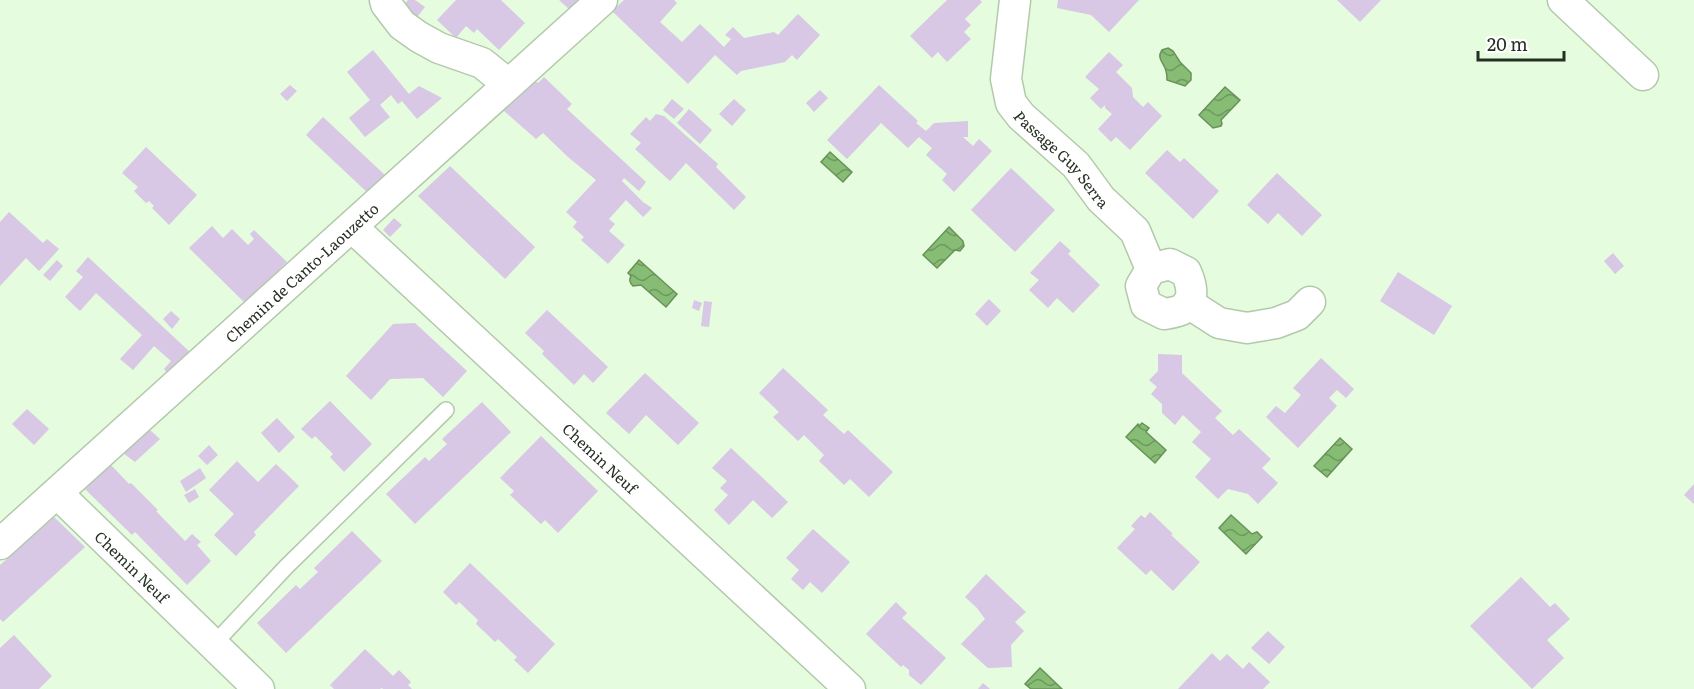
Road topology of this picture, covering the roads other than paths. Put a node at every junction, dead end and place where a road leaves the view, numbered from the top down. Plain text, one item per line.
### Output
1 (385, 0) edge
2 (602, 0) edge
3 (1015, 0) edge
4 (1563, 0) edge
5 (1643, 75) dead end
6 (508, 84) junction
7 (352, 227) junction
8 (1310, 302) dead end
9 (447, 410) dead end
10 (57, 493) junction
11 (0, 544) edge
12 (213, 645) junction
13 (259, 689) edge
14 (850, 689) edge

1 - 6 street
2 - 6 street, Chemin de Canto-Laouzetto
3 - 8 street, Passage Guy Serra
4 - 5 street
6 - 7 street, Chemin de Canto-Laouzetto
7 - 10 street, Chemin de Canto-Laouzetto
7 - 14 street, Chemin Neuf
9 - 12 lane
10 - 11 street, Chemin de Canto-Laouzetto
10 - 12 street, Chemin Neuf
12 - 13 street, Chemin Neuf

